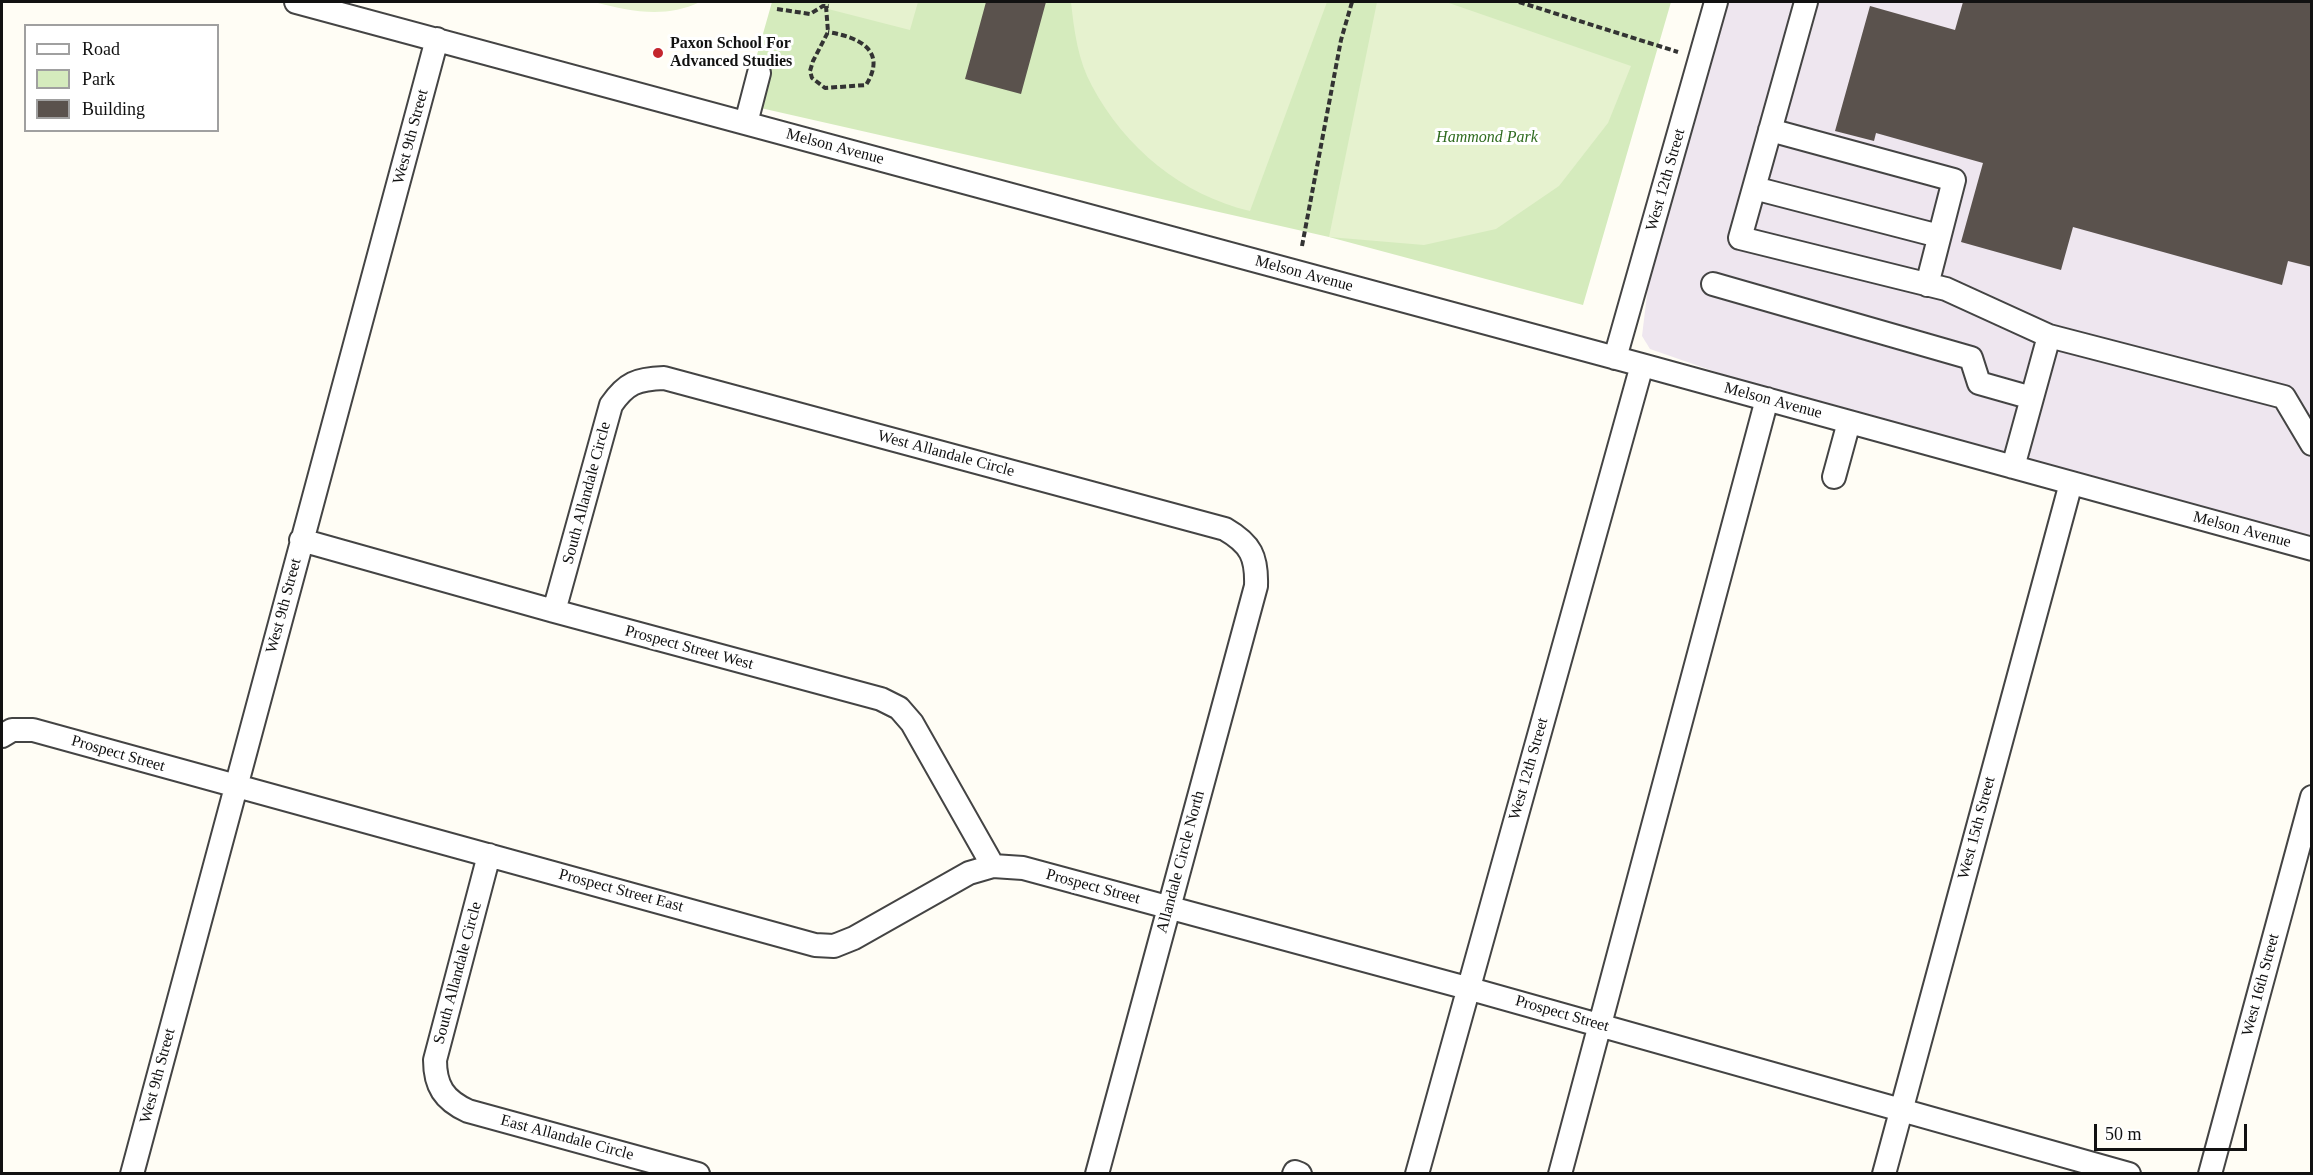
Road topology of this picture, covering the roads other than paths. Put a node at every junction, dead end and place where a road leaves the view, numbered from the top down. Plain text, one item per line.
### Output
1 (296, 2) edge
2 (1716, 2) edge
3 (1806, 2) edge
4 (437, 39) junction
5 (759, 73) dead end
6 (746, 123) junction
7 (1770, 130) junction
8 (1754, 188) junction
9 (1939, 236) junction
10 (1713, 284) dead end
11 (1927, 285) junction
12 (2049, 336) junction
13 (1615, 358) junction
14 (1642, 365) junction
15 (633, 383) joint
16 (2032, 398) junction
17 (1767, 399) junction
18 (1849, 422) junction
19 (2312, 444) edge
20 (2013, 467) junction
21 (1834, 477) dead end
22 (2071, 483) junction
23 (301, 540) junction
24 (2312, 549) edge
25 (1251, 551) joint
26 (554, 611) junction
27 (2, 736) edge
28 (236, 787) junction
29 (2312, 797) edge
30 (489, 855) junction
31 (993, 866) junction
32 (1169, 908) junction
33 (1467, 988) junction
34 (1599, 1025) junction
35 (443, 1091) joint
36 (1901, 1110) junction
37 (132, 1173) edge
38 (698, 1173) edge
39 (1097, 1173) edge
40 (1294, 1173) edge
41 (1300, 1173) edge
42 (1417, 1173) edge
43 (1560, 1173) edge
44 (1884, 1173) edge
45 (2129, 1173) edge
46 (2210, 1173) edge

1 - 4 street, Melson Avenue
2 - 13 street, West 12th Street
3 - 7 street
4 - 6 street, Melson Avenue
4 - 23 street, West 9th Street
5 - 6 street
6 - 13 street, Melson Avenue
7 - 8 street
7 - 9 street
8 - 9 street
8 - 11 street
9 - 11 street
10 - 16 street
11 - 12 street
12 - 16 street
12 - 19 street
13 - 14 street, Melson Avenue
14 - 17 street, Melson Avenue
14 - 33 street, West 12th Street
15 - 25 street, West Allandale Circle
15 - 26 street, South Allandale Circle
16 - 20 street
17 - 18 street, Melson Avenue
17 - 34 street
18 - 20 street, Melson Avenue
18 - 21 street
20 - 22 street, Melson Avenue
22 - 24 street, Melson Avenue
22 - 36 street, West 15th Street
23 - 26 street, Prospect Street West
23 - 28 street, West 9th Street
25 - 32 street, Allandale Circle North
26 - 31 street, Prospect Street West
27 - 28 street, Prospect Street
28 - 30 street, Prospect Street East
28 - 37 street, West 9th Street
29 - 46 street, West 16th Street
30 - 31 street, Prospect Street East
30 - 35 street, South Allandale Circle
31 - 32 street, Prospect Street
32 - 33 street, Prospect Street
32 - 39 street, Allandale Circle North
33 - 34 street, Prospect Street
33 - 42 street, West 12th Street
34 - 36 street, Prospect Street
34 - 43 street
35 - 38 street, East Allandale Circle
36 - 44 street, West 15th Street
36 - 45 street, Prospect Street
40 - 41 street

